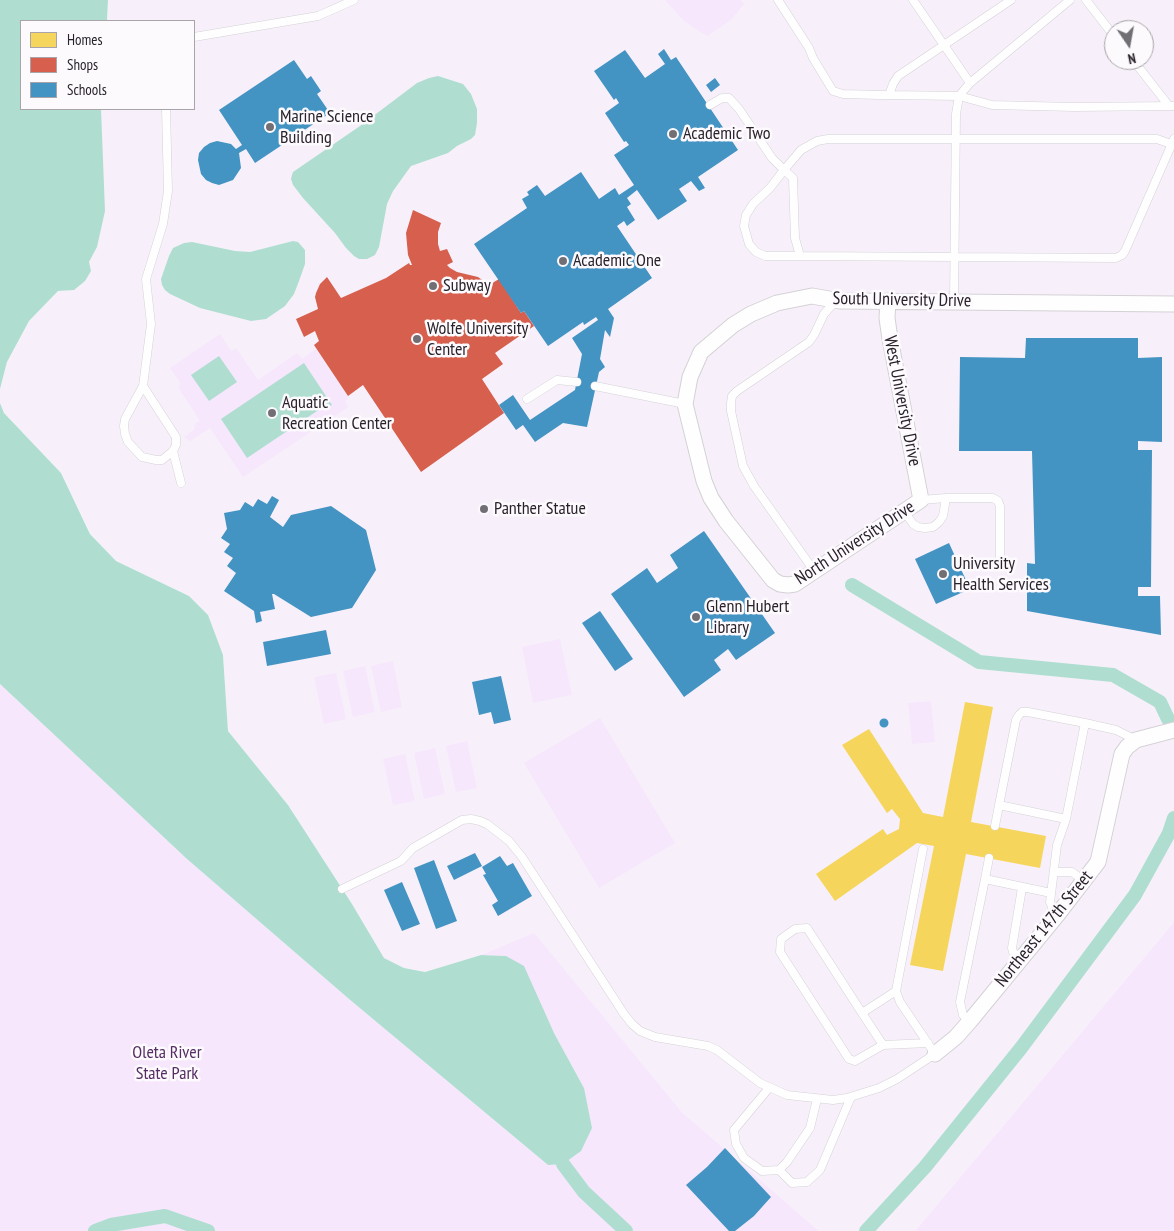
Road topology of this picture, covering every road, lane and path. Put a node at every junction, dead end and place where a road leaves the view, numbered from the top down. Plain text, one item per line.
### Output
1 (354, 0) edge
2 (778, 0) edge
3 (913, 0) edge
4 (1011, 0) edge
5 (1070, 0) edge
6 (1086, 0) edge
7 (1104, 23) edge
8 (195, 36) edge
9 (944, 45) junction
10 (1141, 70) edge
11 (970, 82) junction
12 (889, 95) junction
13 (959, 96) junction
14 (710, 105) dead end
15 (1172, 106) edge
16 (166, 110) edge
17 (956, 139) junction
18 (1172, 142) edge
19 (784, 170) junction
20 (800, 256) junction
21 (956, 256) junction
22 (840, 301) junction
23 (888, 301) junction
24 (954, 301) junction
25 (1171, 302) edge
26 (577, 382) dead end
27 (143, 386) junction
28 (595, 386) dead end
29 (527, 399) dead end
30 (684, 404) junction
31 (174, 451) junction
32 (180, 483) dead end
33 (946, 498) junction
34 (921, 500) junction
35 (904, 511) junction
36 (1000, 563) dead end
37 (815, 572) junction
38 (1085, 723) junction
39 (1174, 730) edge
40 (1136, 740) junction
41 (998, 805) junction
42 (1066, 819) junction
43 (995, 826) dead end
44 (922, 849) dead end
45 (989, 858) dead end
46 (1054, 872) junction
47 (985, 879) junction
48 (1084, 881) junction
49 (1022, 888) junction
50 (342, 889) dead end
51 (1051, 893) junction
52 (1058, 914) junction
53 (1021, 959) junction
54 (896, 991) junction
55 (862, 1013) junction
56 (970, 1021) junction
57 (883, 1045) junction
58 (932, 1048) junction
59 (769, 1088) junction
60 (851, 1097) junction
61 (817, 1099) junction
62 (778, 1170) junction

1 - 8 lane
2 - 12 lane
3 - 9 lane
4 - 9 lane
5 - 11 lane
6 - 7 lane
9 - 11 lane
9 - 12 lane
10 - 15 lane
11 - 13 lane
12 - 13 lane
13 - 15 lane
13 - 17 lane
14 - 19 lane
16 - 27 lane
17 - 18 lane
17 - 19 lane
17 - 21 lane
18 - 21 lane
19 - 20 lane
19 - 20 lane
20 - 21 lane
21 - 24 lane
22 - 23 street, South University Drive
22 - 30 street, South University Drive
22 - 37 lane
23 - 24 street, South University Drive
23 - 34 street, West University Drive
24 - 25 street, South University Drive
26 - 29 lane
27 - 31 lane
27 - 31 lane
28 - 30 lane
30 - 37 street, North University Drive
31 - 32 lane
33 - 34 lane
33 - 35 lane
33 - 36 lane
34 - 35 street, North University Drive
35 - 37 street, North University Drive
38 - 40 lane
38 - 41 lane
38 - 42 lane
39 - 40 street
40 - 48 street, Northeast 147th Street
41 - 42 lane
41 - 43 lane
42 - 46 lane
44 - 54 lane
45 - 47 lane
46 - 48 lane
46 - 51 lane
47 - 49 lane
47 - 56 lane
48 - 52 street, Northeast 147th Street
49 - 51 lane
49 - 53 lane
50 - 59 lane
51 - 52 lane
52 - 53 street, Northeast 147th Street
53 - 56 street, Northeast 147th Street
54 - 55 lane
54 - 58 lane
55 - 57 lane
55 - 57 lane
56 - 58 street, Northeast 147th Street
57 - 58 lane
58 - 60 lane
59 - 61 lane
59 - 62 lane
60 - 61 lane
60 - 62 lane
61 - 62 lane

